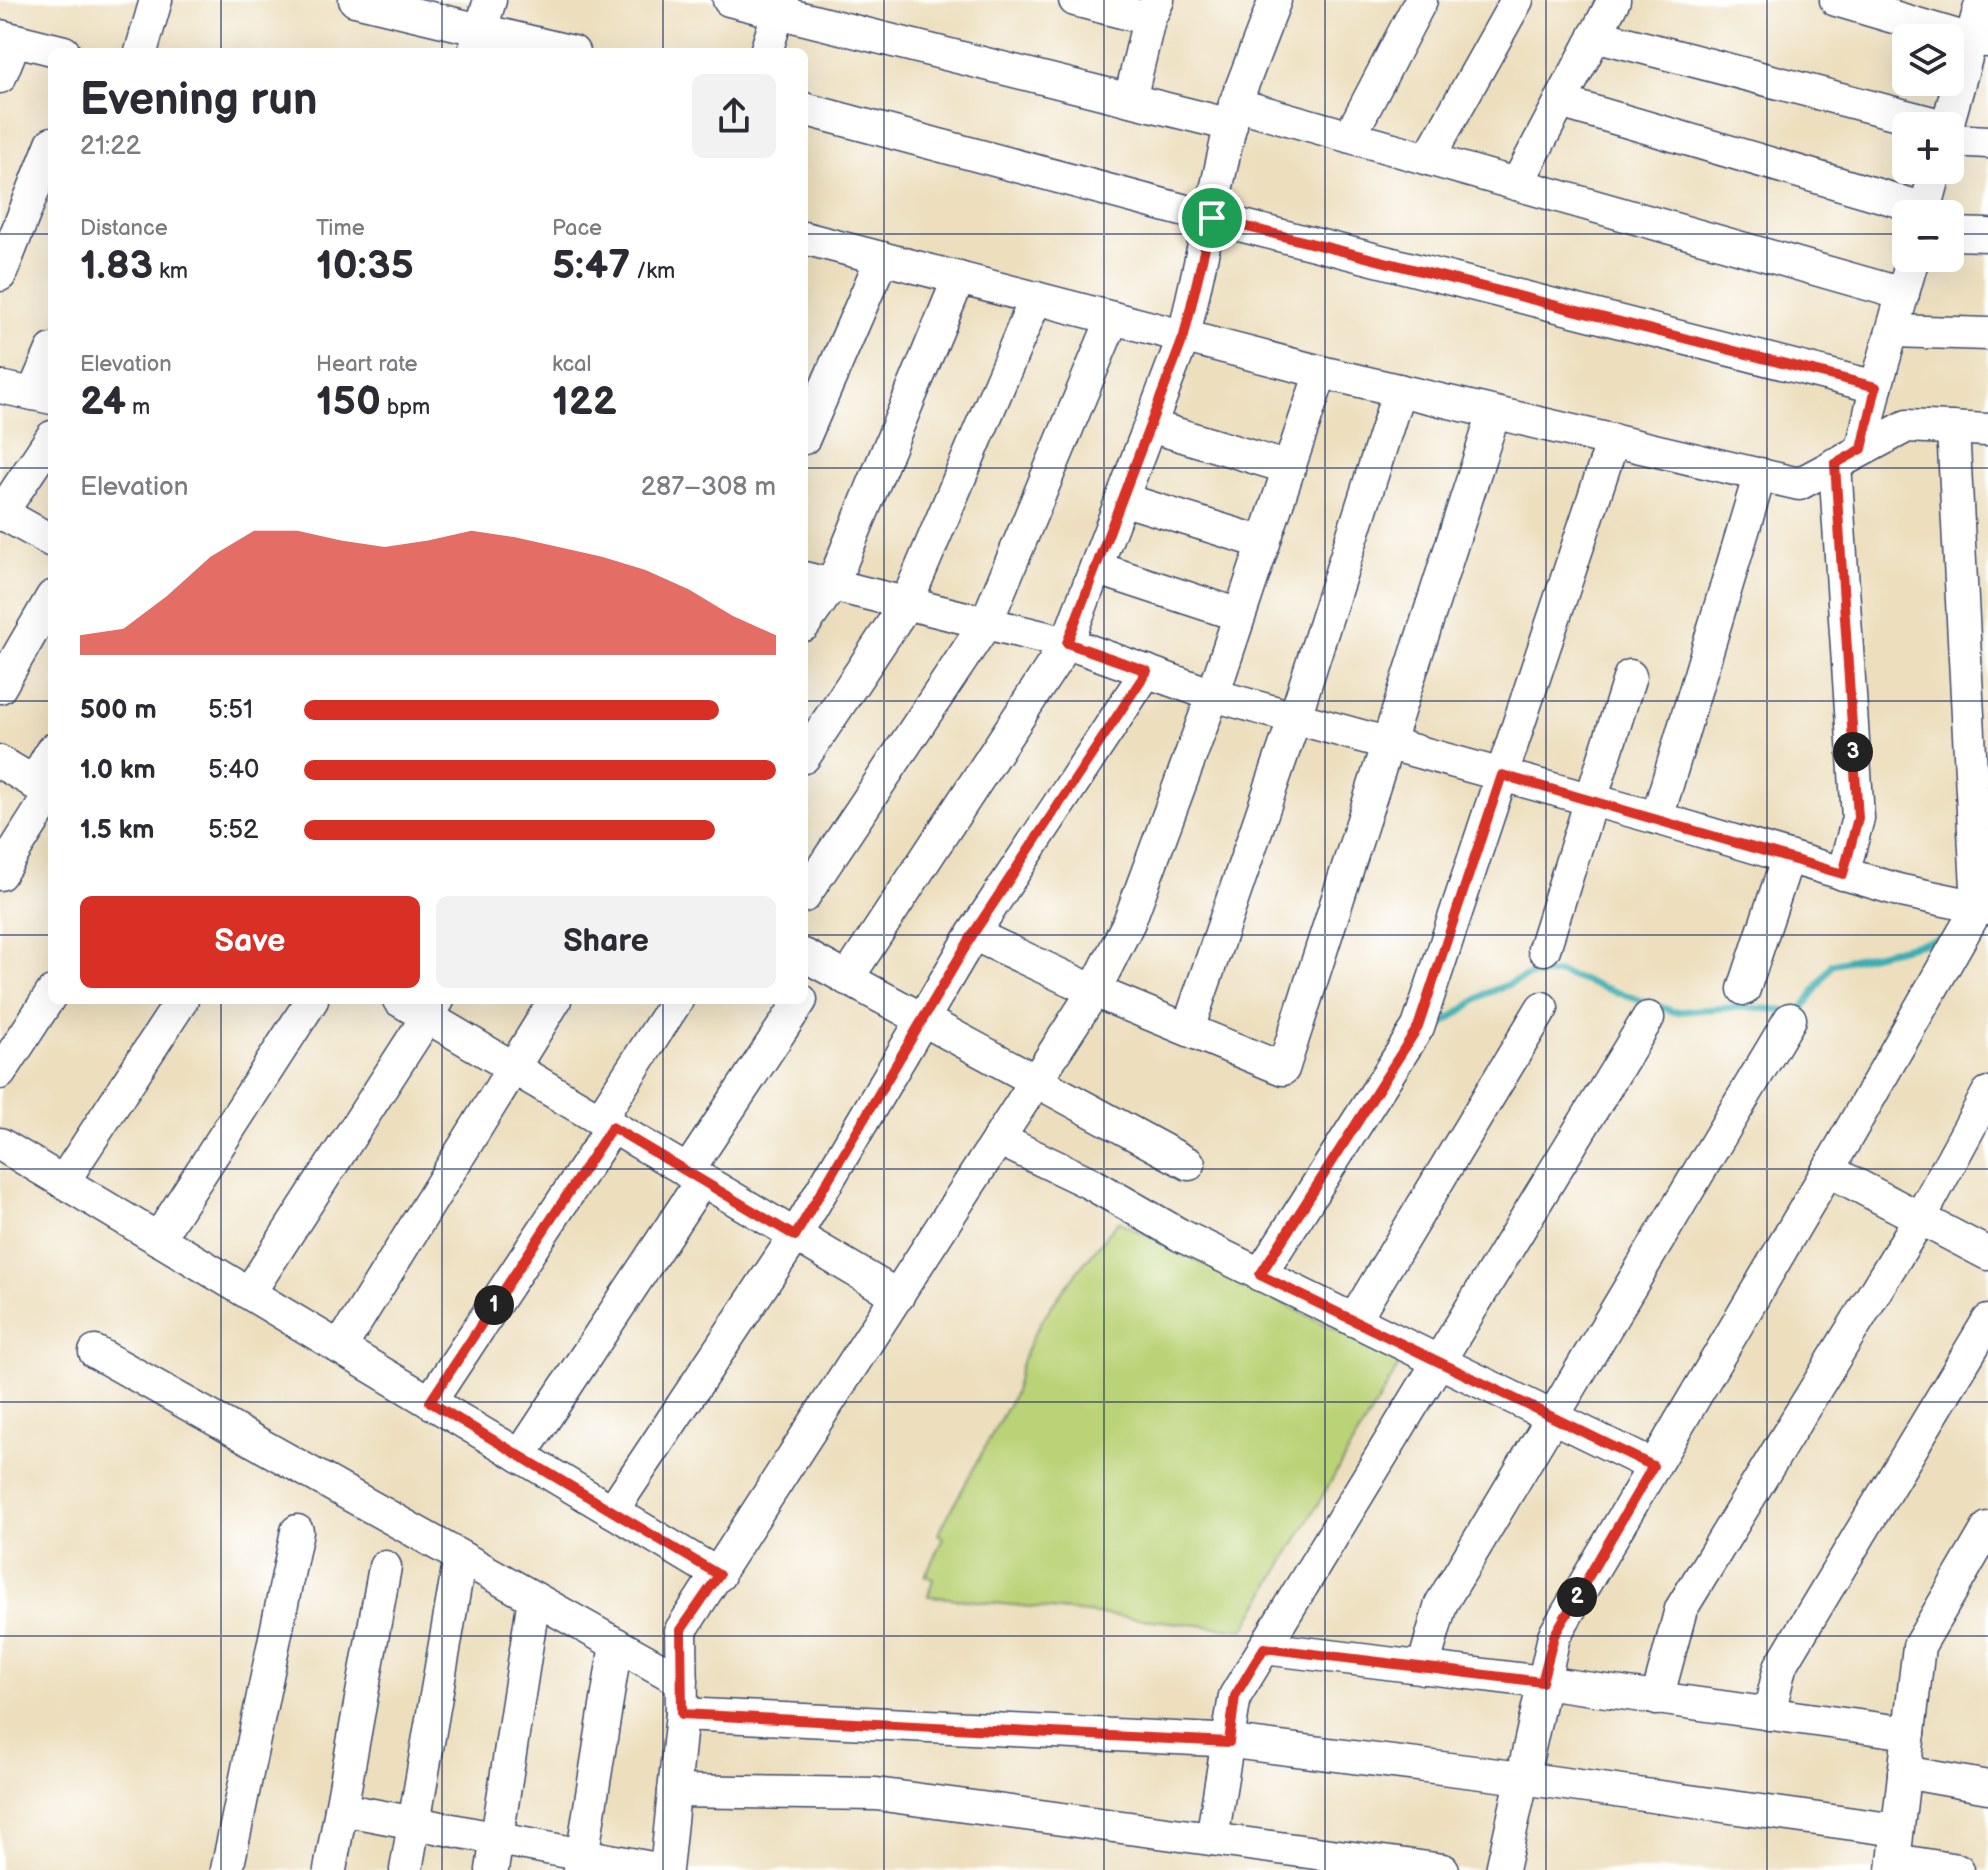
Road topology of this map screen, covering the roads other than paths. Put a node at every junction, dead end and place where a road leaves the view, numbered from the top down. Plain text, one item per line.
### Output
1 (156, 0) edge
2 (355, 0) edge
3 (729, 0) edge
4 (1075, 0) edge
5 (1275, 0) edge
6 (1421, 0) edge
7 (1517, 0) edge
8 (1614, 0) edge
9 (1836, 0) edge
10 (1982, 0) edge
11 (780, 6) edge
12 (1153, 10) edge
13 (481, 27) edge
14 (1595, 35) junction
15 (8, 38) edge
16 (1980, 40) edge
17 (48, 48) edge
18 (142, 48) edge
19 (558, 48) edge
20 (767, 48) edge
21 (0, 77) edge
22 (1130, 100) junction
23 (1560, 102) junction
24 (808, 110) edge
25 (1892, 112) edge
26 (1952, 112) edge
27 (1233, 114) junction
28 (1350, 136) junction
29 (1964, 141) edge
30 (1988, 142) edge
31 (48, 153) edge
32 (1428, 159) junction
33 (1517, 184) junction
34 (1892, 202) edge
35 (1212, 218) junction
36 (1964, 234) edge
37 (1988, 235) edge
38 (808, 239) edge
39 (882, 258) junction
40 (1909, 272) edge
41 (0, 275) edge
42 (959, 278) junction
43 (1903, 294) junction
44 (1036, 298) junction
45 (1113, 318) junction
46 (1893, 331) junction
47 (1988, 334) edge
48 (1184, 336) junction
49 (48, 368) edge
50 (1321, 372) junction
51 (0, 387) edge
52 (1876, 387) junction
53 (1399, 390) junction
54 (42, 396) edge
55 (1494, 413) junction
56 (1150, 426) junction
57 (1953, 428) junction
58 (808, 429) edge
59 (1988, 430) edge
60 (1613, 440) junction
61 (48, 443) edge
62 (1848, 456) junction
63 (1289, 468) junction
64 (1760, 474) junction
65 (1122, 499) junction
66 (0, 513) edge
67 (48, 539) edge
68 (1264, 543) junction
69 (1096, 568) junction
70 (818, 582) edge
71 (48, 604) edge
72 (906, 604) junction
73 (808, 613) edge
74 (1239, 615) junction
75 (986, 623) junction
76 (1067, 643) junction
77 (1147, 671) junction
78 (1630, 676) dead end
79 (0, 687) edge
80 (1213, 695) junction
81 (1295, 717) junction
82 (1389, 743) junction
83 (808, 751) edge
84 (0, 762) edge
85 (1502, 775) junction
86 (46, 790) edge
87 (1590, 799) junction
88 (1657, 818) junction
89 (1788, 857) junction
90 (0, 874) edge
91 (1843, 874) junction
92 (808, 890) edge
93 (1983, 908) edge
94 (973, 934) junction
95 (1544, 949) dead end
96 (825, 967) edge
97 (1744, 989) dead end
98 (808, 991) edge
99 (1094, 991) junction
100 (48, 999) edge
101 (179, 1004) edge
102 (309, 1004) edge
103 (553, 1004) edge
104 (675, 1004) edge
105 (799, 1004) edge
106 (433, 1008) edge
107 (1542, 1008) dead end
108 (1648, 1018) dead end
109 (1790, 1019) dead end
110 (921, 1020) junction
111 (1188, 1029) junction
112 (514, 1068) junction
113 (0, 1073) edge
114 (1035, 1082) junction
115 (1988, 1093) edge
116 (606, 1123) junction
117 (998, 1139) junction
118 (0, 1144) edge
119 (1189, 1164) dead end
120 (1828, 1170) junction
121 (694, 1176) junction
122 (63, 1182) junction
123 (1920, 1218) junction
124 (795, 1236) junction
125 (158, 1239) junction
126 (1988, 1254) edge
127 (1260, 1275) junction
128 (249, 1293) junction
129 (898, 1296) junction
130 (1354, 1320) junction
131 (1988, 1321) edge
132 (340, 1348) junction
133 (95, 1352) dead end
134 (1439, 1362) junction
135 (430, 1402) junction
136 (1554, 1418) junction
137 (520, 1456) junction
138 (1653, 1466) junction
139 (612, 1511) junction
140 (1988, 1528) edge
141 (297, 1531) dead end
142 (460, 1557) junction
143 (385, 1567) dead end
144 (719, 1575) junction
145 (534, 1598) junction
146 (616, 1644) junction
147 (1264, 1648) junction
148 (1423, 1668) junction
149 (682, 1681) junction
150 (1542, 1682) junction
151 (1657, 1699) junction
152 (682, 1714) junction
153 (1769, 1714) junction
154 (1909, 1733) junction
155 (1229, 1742) junction
156 (1904, 1772) junction
157 (1522, 1778) junction
158 (1988, 1787) edge
159 (674, 1791) junction
160 (341, 1809) junction
161 (414, 1824) junction
162 (1212, 1839) junction
163 (1895, 1853) edge
164 (495, 1855) edge
165 (582, 1863) edge
166 (227, 1870) edge
167 (330, 1870) edge
168 (406, 1870) edge
169 (664, 1870) edge
170 (1443, 1870) edge
171 (1502, 1870) edge
172 (1958, 1870) edge

1 - 18 street
2 - 13 street
3 - 11 street
4 - 12 street
5 - 27 street
6 - 28 street
7 - 32 street
8 - 14 street
9 - 16 street
10 - 16 street
11 - 20 street
11 - 22 street
12 - 22 street
13 - 19 street
14 - 23 street
14 - 25 street
15 - 17 street
15 - 21 street
16 - 26 street
22 - 27 street
23 - 33 street
23 - 34 street
24 - 35 street
27 - 28 street
27 - 35 street
28 - 32 street
29 - 30 street
31 - 41 street
32 - 33 street
33 - 43 street
35 - 48 street
35 - 52 street
36 - 37 street
38 - 39 street
39 - 42 street
39 - 58 street
40 - 43 street
42 - 44 street
42 - 70 street
43 - 46 street
44 - 45 street
44 - 72 street
45 - 48 street
45 - 75 street
46 - 47 street
46 - 52 street
48 - 50 street
48 - 56 street
49 - 54 street
50 - 53 street
50 - 63 street
51 - 54 street
52 - 62 street
53 - 55 street
53 - 81 street
55 - 60 street
55 - 82 street
56 - 63 street
56 - 65 street
57 - 59 street
57 - 62 street
57 - 93 street
60 - 64 street
60 - 85 street
61 - 66 street
62 - 64 street
62 - 91 street
63 - 68 street
64 - 88 street
65 - 68 street
65 - 69 street
66 - 67 street
68 - 74 street
69 - 74 street
69 - 76 street
70 - 72 street
70 - 73 street
71 - 79 street
72 - 75 street
72 - 83 street
74 - 80 street
75 - 76 street
75 - 92 street
76 - 77 street
76 - 96 street
77 - 80 street
77 - 94 street
78 - 87 street
80 - 81 street
80 - 99 street
81 - 82 street
81 - 111 street
82 - 85 street
82 - 111 street
84 - 86 street
85 - 87 street
85 - 127 street
86 - 90 street
87 - 88 street
87 - 95 street
88 - 89 street
89 - 91 street
89 - 97 street
91 - 93 street
93 - 120 street
94 - 99 street
94 - 110 street
96 - 98 street
96 - 110 street
99 - 111 street
99 - 114 street
100 - 113 street
101 - 122 street
102 - 125 street
103 - 112 street
104 - 116 street
105 - 121 street
106 - 112 street
106 - 128 street
107 - 130 street
108 - 134 street
109 - 136 street
110 - 114 street
110 - 124 street
112 - 116 street
112 - 132 street
114 - 117 street
114 - 119 street
115 - 123 street
116 - 121 street
116 - 135 street
117 - 127 street
117 - 129 street
118 - 122 street
120 - 123 street
120 - 138 street
121 - 124 street
121 - 137 street
122 - 125 street
123 - 126 street
123 - 151 street
124 - 129 street
124 - 139 street
125 - 128 street
127 - 130 street
128 - 132 street
129 - 144 street
130 - 134 street
131 - 153 street
132 - 135 street
133 - 142 street
134 - 136 street
134 - 147 street
135 - 137 street
136 - 138 street
136 - 148 street
137 - 139 street
138 - 150 street
139 - 144 street
140 - 154 street
141 - 166 street
142 - 145 street
142 - 161 street
143 - 160 street
144 - 149 street
145 - 146 street
145 - 164 street
146 - 149 street
146 - 165 street
147 - 148 street
147 - 155 street
148 - 150 street
149 - 152 street
150 - 151 street
150 - 157 street
151 - 153 street
152 - 155 street
152 - 159 street
153 - 154 street
154 - 156 street
155 - 157 street
155 - 162 street
156 - 158 street
156 - 163 street
157 - 163 street
157 - 171 street
159 - 162 street
159 - 169 street
160 - 161 street
160 - 167 street
161 - 164 street
161 - 168 street
162 - 170 street
163 - 172 street
164 - 165 street
165 - 169 street

